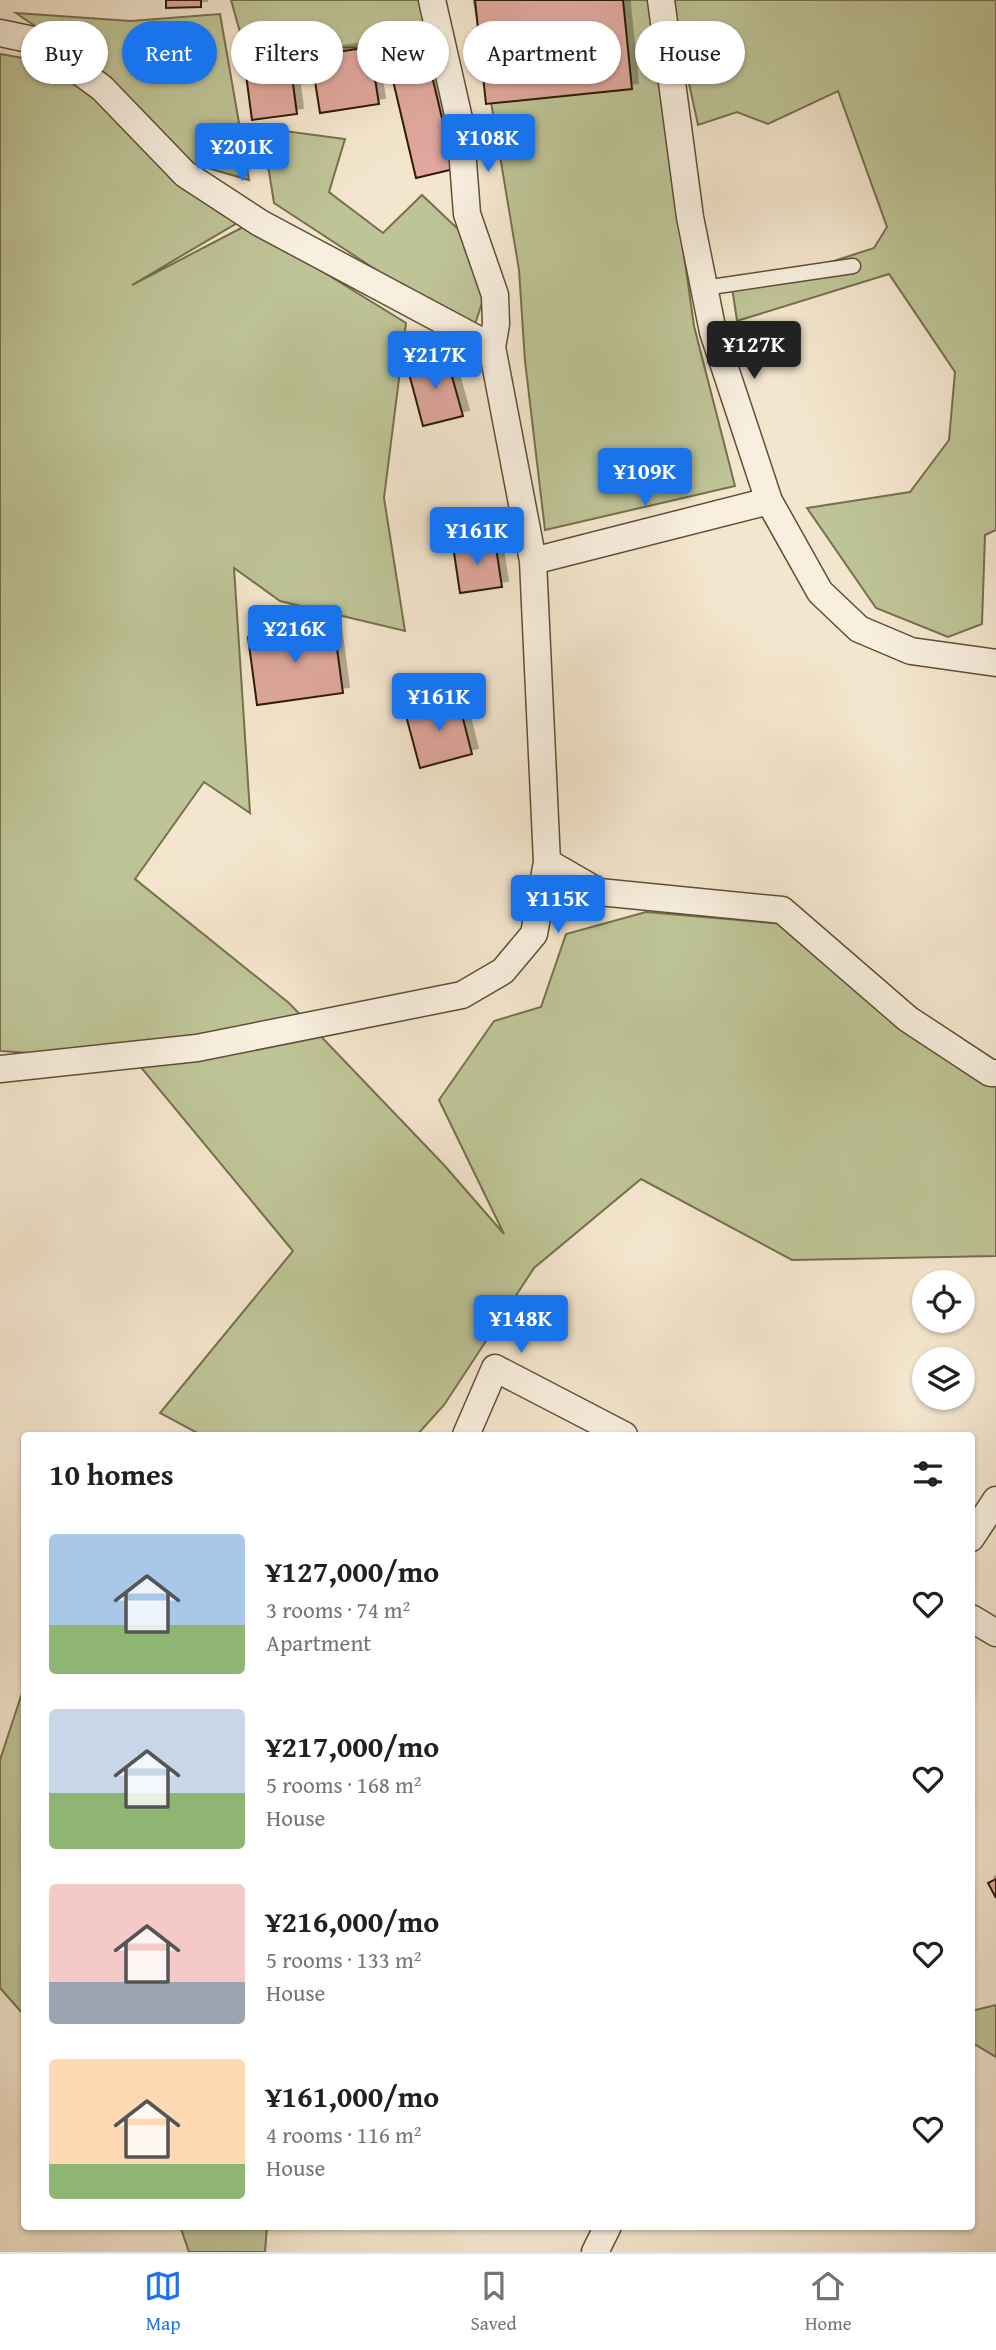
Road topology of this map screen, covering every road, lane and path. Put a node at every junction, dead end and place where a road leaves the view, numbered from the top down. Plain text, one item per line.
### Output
1 (432, 0) edge
2 (661, 0) edge
3 (0, 33) edge
4 (853, 267) dead end
5 (704, 288) junction
6 (492, 347) junction
7 (769, 501) junction
8 (533, 561) junction
9 (996, 663) edge
10 (547, 862) junction
11 (0, 1069) edge
12 (996, 1073) edge
13 (467, 1432) edge
14 (618, 1432) edge
15 (996, 1500) edge
16 (975, 1532) edge
17 (975, 1620) edge
18 (996, 1633) edge
19 (606, 2230) edge
20 (595, 2252) edge

1 - 6 street
2 - 5 street
3 - 6 street
4 - 5 lane
5 - 7 street
6 - 8 street
7 - 8 street
7 - 9 street
8 - 10 street
10 - 11 street
10 - 12 street
13 - 14 street
15 - 16 street
17 - 18 street
19 - 20 street

